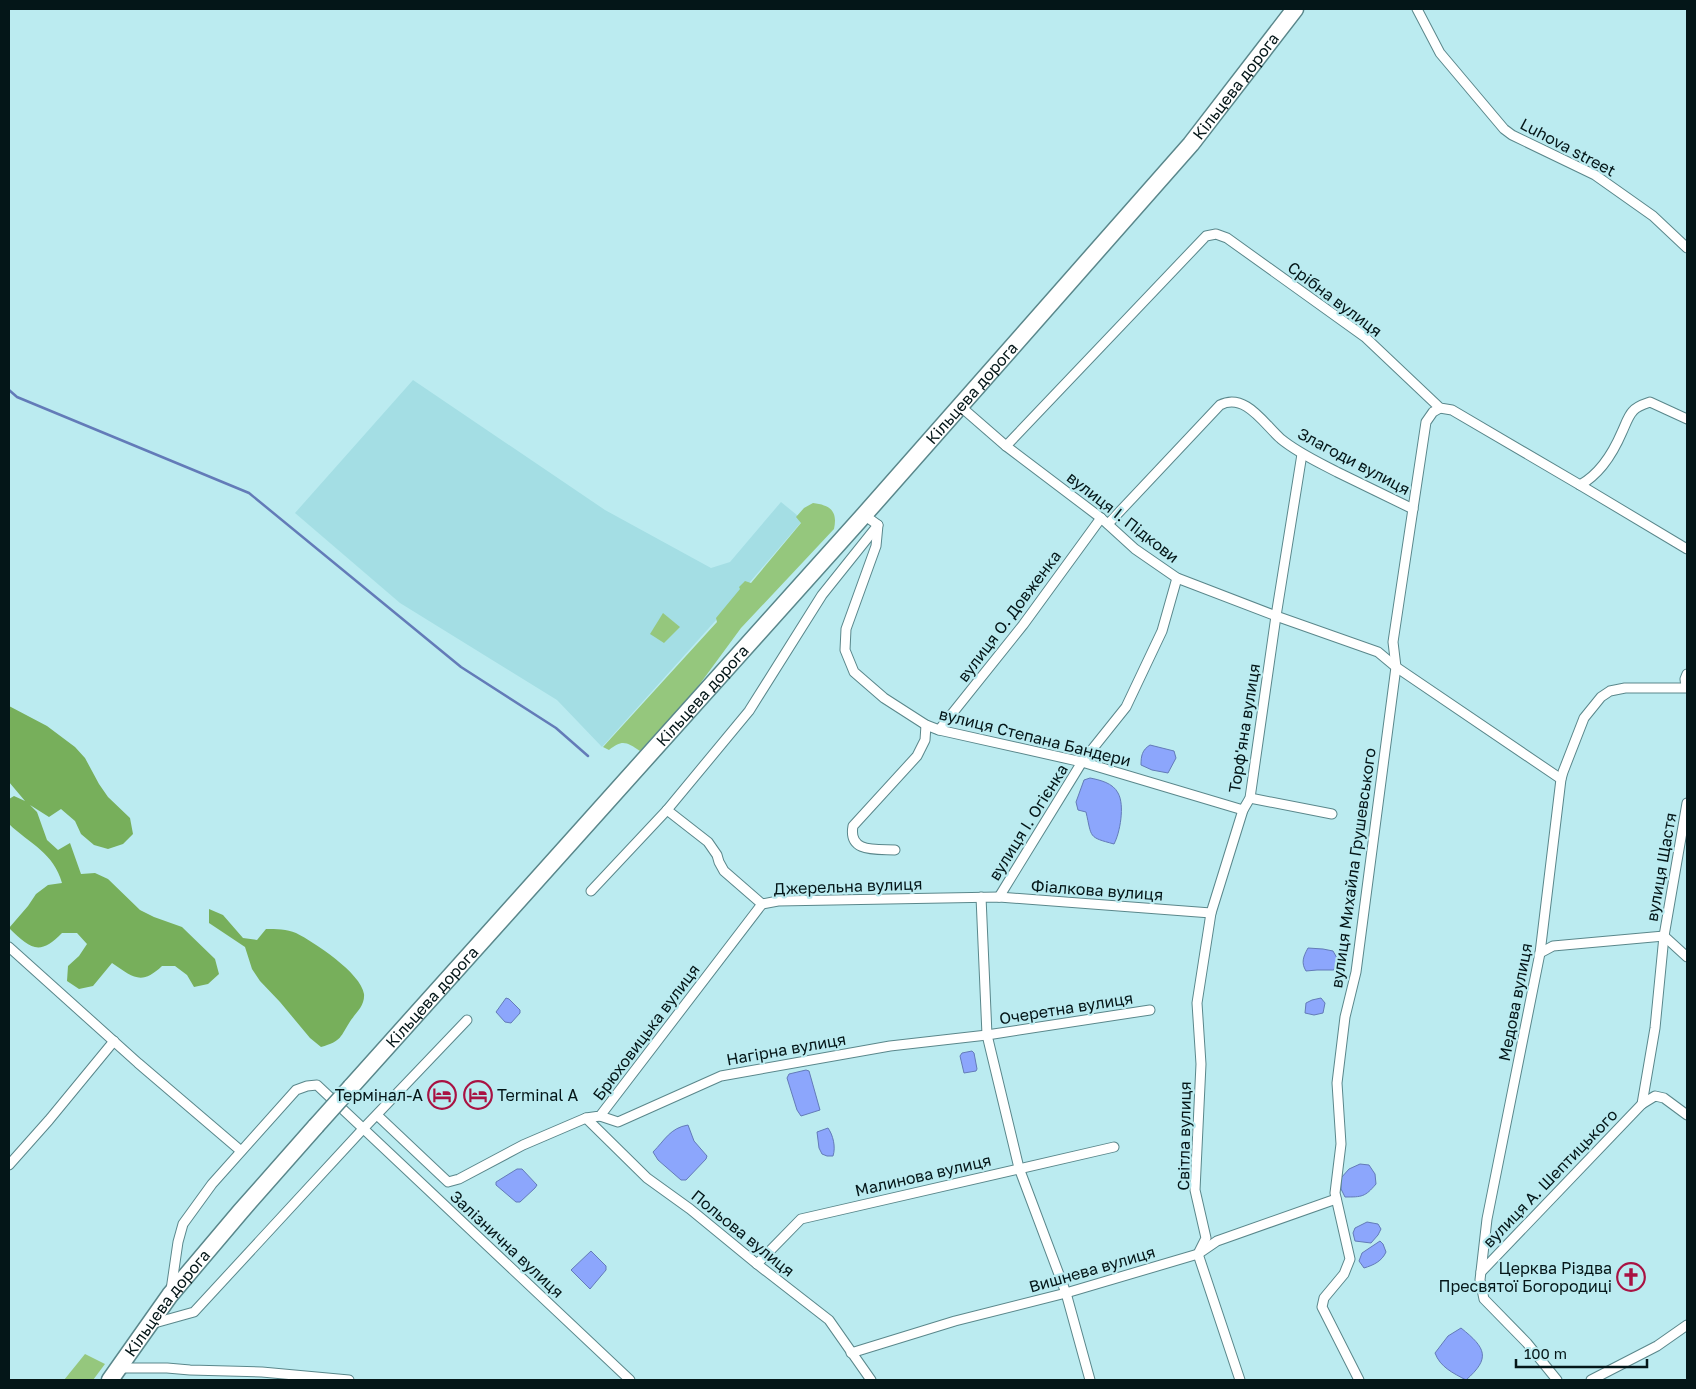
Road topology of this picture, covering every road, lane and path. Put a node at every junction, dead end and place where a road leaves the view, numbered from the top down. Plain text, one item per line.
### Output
1 (1295, 9) edge
2 (1417, 9) edge
3 (1687, 248) edge
4 (960, 406) junction
5 (1440, 408) junction
6 (1687, 419) edge
7 (1006, 446) junction
8 (1302, 454) junction
9 (1580, 485) junction
10 (1413, 509) junction
11 (864, 515) junction
12 (1105, 521) junction
13 (878, 525) junction
14 (1687, 549) edge
15 (1177, 578) junction
16 (1276, 616) junction
17 (1396, 667) junction
18 (1687, 674) edge
19 (1687, 688) edge
20 (926, 724) junction
21 (939, 730) junction
22 (1082, 762) junction
23 (1561, 779) junction
24 (1250, 798) junction
25 (1687, 803) edge
26 (667, 810) junction
27 (1243, 810) junction
28 (1332, 814) dead end
29 (895, 850) dead end
30 (590, 892) dead end
31 (981, 897) junction
32 (999, 897) junction
33 (762, 904) junction
34 (1211, 913) junction
35 (1664, 936) junction
36 (9, 948) edge
37 (1540, 953) junction
38 (1687, 957) edge
39 (1197, 1003) joint
40 (1150, 1010) dead end
41 (467, 1020) dead end
42 (986, 1035) junction
43 (114, 1041) junction
44 (1642, 1104) junction
45 (376, 1115) junction
46 (1687, 1115) edge
47 (600, 1116) junction
48 (586, 1118) junction
49 (362, 1130) junction
50 (1114, 1147) dead end
51 (241, 1151) junction
52 (9, 1165) edge
53 (1019, 1168) junction
54 (1336, 1199) junction
55 (1198, 1254) junction
56 (757, 1264) junction
57 (1480, 1272) junction
58 (1066, 1293) junction
59 (170, 1295) junction
60 (148, 1325) junction
61 (1687, 1325) edge
62 (851, 1353) junction
63 (114, 1374) edge
64 (349, 1380) edge
65 (630, 1380) edge
66 (871, 1380) edge
67 (1090, 1380) edge
68 (1240, 1380) edge
69 (1359, 1380) edge
70 (1557, 1380) edge
71 (1591, 1380) edge

1 - 4 highway, Кільцева дорога
2 - 3 street, Luhova street
4 - 7 street, вулиця І. Підкови
4 - 11 highway, Кільцева дорога
5 - 7 street, Срібна вулиця
5 - 9 street, Срібна вулиця
5 - 10 street, вулиця Михайла Грушевського
6 - 9 street
7 - 12 street, вулиця І. Підкови
8 - 10 street, Злагоди вулиця
8 - 12 street, Злагоди вулиця
8 - 16 street, Торф'яна вулиця
9 - 14 street, Срібна вулиця
10 - 17 street, вулиця Михайла Грушевського
11 - 13 street
11 - 59 highway, Кільцева дорога, bridge
12 - 15 street, вулиця І. Підкови
12 - 21 street, вулиця О. Довженка
13 - 20 street, вулиця Степана Бандери
13 - 26 street
15 - 16 street, вулиця І. Підкови
15 - 22 street, вулиця І. Огієнка
16 - 17 street, вулиця І. Підкови
16 - 24 street, Торф'яна вулиця
17 - 23 street, вулиця І. Підкови
17 - 54 street, вулиця Михайла Грушевського
18 - 19 street
19 - 23 street, Медова вулиця
20 - 21 street, вулиця Степана Бандери
20 - 29 street
21 - 22 street, вулиця Степана Бандери
22 - 27 street, вулиця Степана Бандери
22 - 32 street, вулиця І. Огієнка
23 - 37 street, Медова вулиця
24 - 27 street, Торф'яна вулиця
24 - 28 street
25 - 35 street, вулиця Щастя
26 - 30 street
26 - 33 street, Джерельна вулиця
27 - 34 street, Торф'яна вулиця
31 - 32 street, Фіалкова вулиця
31 - 33 street, Джерельна вулиця
31 - 42 street
32 - 34 street, Фіалкова вулиця
33 - 47 street, Брюховицька вулиця
34 - 39 street, Торф'яна вулиця
35 - 37 street
35 - 38 street
35 - 44 street, вулиця Щастя
36 - 43 street
37 - 57 street, Медова вулиця
39 - 55 street, Світла вулиця
40 - 42 street, Очеретна вулиця
41 - 45 street
42 - 47 street, Нагірна вулиця
42 - 53 street
43 - 51 street
43 - 52 street
44 - 46 street
44 - 57 street, вулиця А. Шептицького
45 - 48 street, Брюховицька вулиця
45 - 49 street
47 - 48 street, Брюховицька вулиця
48 - 56 street, Польова вулиця
49 - 51 street, Залізнична вулиця
49 - 60 street
49 - 65 street, Залізнична вулиця
50 - 53 street, Малинова вулиця
51 - 59 street, Залізнична вулиця
53 - 56 street, Малинова вулиця
53 - 58 street
54 - 55 street, Вишнева вулиця
54 - 69 street, вулиця Михайла Грушевського
55 - 58 street, Вишнева вулиця
55 - 68 street
56 - 62 street, Польова вулиця
57 - 70 street, Медова вулиця
58 - 62 street, Вишнева вулиця
58 - 67 street
59 - 60 highway, Кільцева дорога
60 - 63 highway, Кільцева дорога
61 - 71 street
62 - 66 street, Польова вулиця
63 - 64 street

